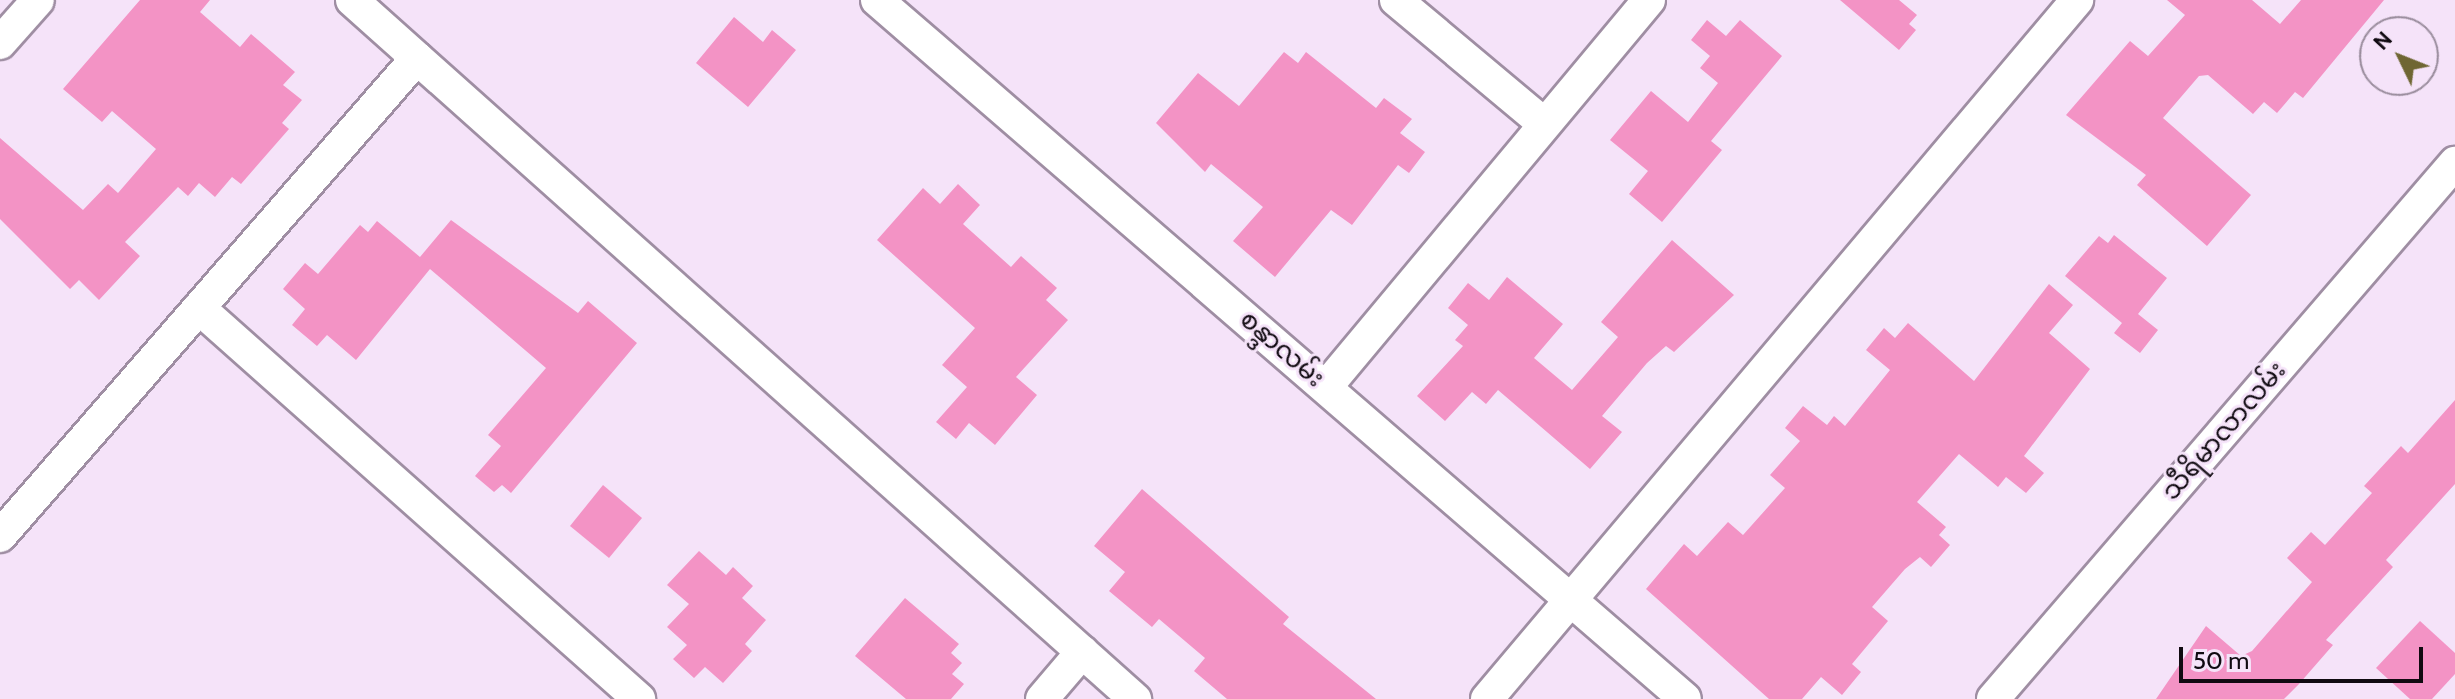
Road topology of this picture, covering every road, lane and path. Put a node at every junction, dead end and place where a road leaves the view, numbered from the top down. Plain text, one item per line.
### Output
1 (38, 0) edge
2 (352, 0) edge
3 (877, 0) edge
4 (1396, 0) edge
5 (1649, 0) edge
6 (2077, 0) edge
7 (0, 43) edge
8 (417, 58) junction
9 (1543, 123) junction
10 (2455, 163) edge
11 (199, 308) junction
12 (1326, 387) junction
13 (0, 536) edge
14 (1572, 599) junction
15 (1082, 652) junction
16 (639, 699) edge
17 (1042, 699) edge
18 (1135, 699) edge
19 (1487, 699) edge
20 (1685, 699) edge
21 (1993, 699) edge

1 - 7 street
2 - 8 street
3 - 12 street, စန္ဒာလမ်း
4 - 9 street
5 - 9 street
6 - 14 street
8 - 11 street
8 - 15 street
9 - 12 street
10 - 21 street, သီရိမာလာလမ်း
11 - 13 street
11 - 16 street
12 - 14 street, စန္ဒာလမ်း
14 - 19 street
14 - 20 street, စန္ဒာလမ်း
15 - 17 street
15 - 18 street

